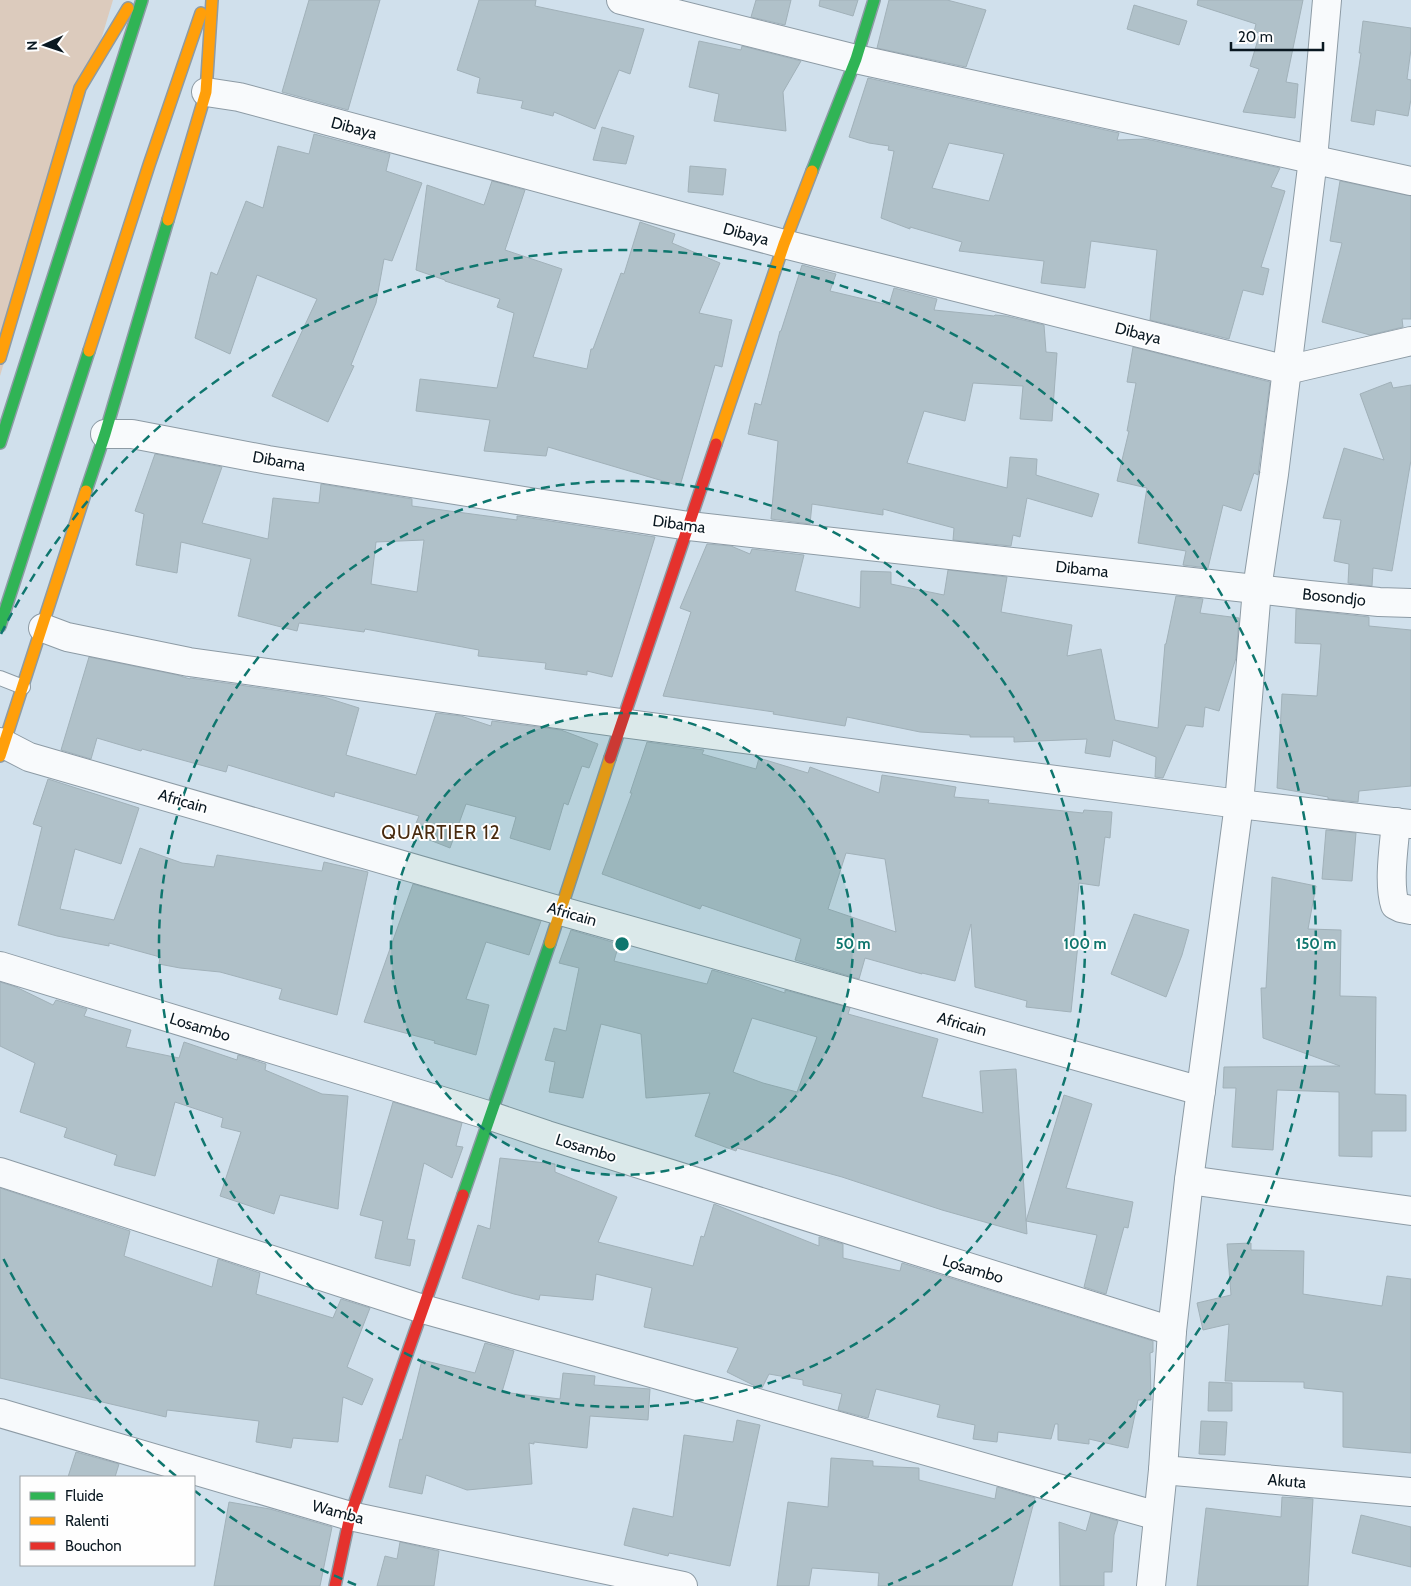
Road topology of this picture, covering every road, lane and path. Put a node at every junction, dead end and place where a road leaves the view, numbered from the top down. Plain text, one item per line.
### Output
1 (133, 0) edge
2 (142, 0) edge
3 (206, 0) edge
4 (212, 0) edge
5 (621, 0) edge
6 (874, 0) edge
7 (1327, 0) edge
8 (856, 59) junction
9 (206, 92) junction
10 (1313, 159) junction
11 (1411, 181) edge
12 (784, 244) junction
13 (1411, 341) edge
14 (0, 358) edge
15 (1287, 370) junction
16 (105, 434) junction
17 (0, 443) edge
18 (689, 526) junction
19 (1257, 589) junction
20 (1411, 603) edge
21 (0, 626) edge
22 (43, 628) junction
23 (0, 678) edge
24 (23, 687) junction
25 (622, 723) junction
26 (1, 748) edge
27 (1239, 804) junction
28 (1403, 823) edge
29 (1411, 910) edge
30 (561, 911) junction
31 (0, 966) edge
32 (1201, 1091) junction
33 (491, 1116) junction
34 (0, 1172) edge
35 (1189, 1180) junction
36 (1411, 1211) edge
37 (423, 1309) junction
38 (1172, 1331) junction
39 (0, 1414) edge
40 (1163, 1470) junction
41 (1411, 1492) edge
42 (350, 1516) junction
43 (1158, 1516) junction
44 (334, 1586) edge
45 (683, 1586) edge
46 (1151, 1586) edge

1 - 14 main road
2 - 17 main road
3 - 21 main road
4 - 9 main road
5 - 8 street
6 - 8 main road
7 - 10 street
8 - 10 street
8 - 12 main road
9 - 12 street, Dibaya
9 - 16 main road
10 - 11 street
10 - 15 street
12 - 15 street, Dibaya
12 - 18 main road
13 - 15 street
15 - 19 street
16 - 18 street, Dibama
16 - 22 main road
18 - 19 street, Dibama
18 - 25 main road
19 - 20 street, Bosondjo
19 - 27 street
22 - 24 main road
22 - 25 street
23 - 24 lane
24 - 26 main road
25 - 27 street
25 - 30 main road
26 - 30 street, Africain
27 - 28 street
27 - 32 street
28 - 29 street
30 - 32 street, Africain
30 - 33 main road
31 - 33 street, Losambo
32 - 35 street
33 - 37 main road
33 - 38 street, Losambo
34 - 37 street
35 - 36 street
35 - 38 street
37 - 42 main road
37 - 43 street
38 - 40 street
39 - 42 street, Wamba
40 - 41 street, Akuta
40 - 43 street
42 - 44 main road
42 - 45 street, Wamba
43 - 46 street

